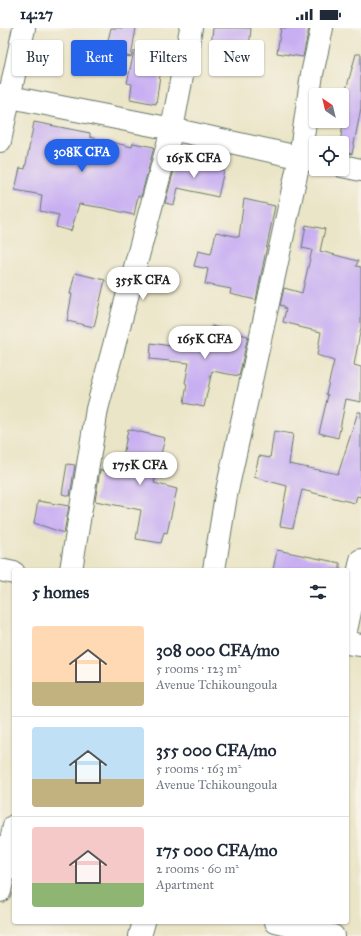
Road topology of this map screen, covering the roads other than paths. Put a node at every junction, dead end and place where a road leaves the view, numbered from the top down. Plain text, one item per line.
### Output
1 (24, 28) edge
2 (191, 28) edge
3 (322, 28) edge
4 (5, 96) edge
5 (172, 129) junction
6 (0, 141) edge
7 (308, 159) edge
8 (349, 167) edge
9 (361, 170) edge
10 (361, 560) edge
11 (71, 568) edge
12 (214, 568) edge
13 (0, 570) edge
14 (12, 573) edge
15 (349, 617) edge
16 (349, 643) edge
17 (361, 646) edge
18 (12, 835) edge
19 (6, 863) edge
20 (0, 891) edge
21 (143, 924) edge
22 (287, 926) edge
23 (140, 936) edge
24 (333, 936) edge

1 - 4 street
2 - 5 street
3 - 7 street
4 - 5 street
4 - 6 street
5 - 7 street
5 - 11 street
7 - 12 street
8 - 9 street
10 - 15 street
13 - 14 street
16 - 17 street
18 - 19 street
19 - 20 street
21 - 23 street
22 - 24 street

